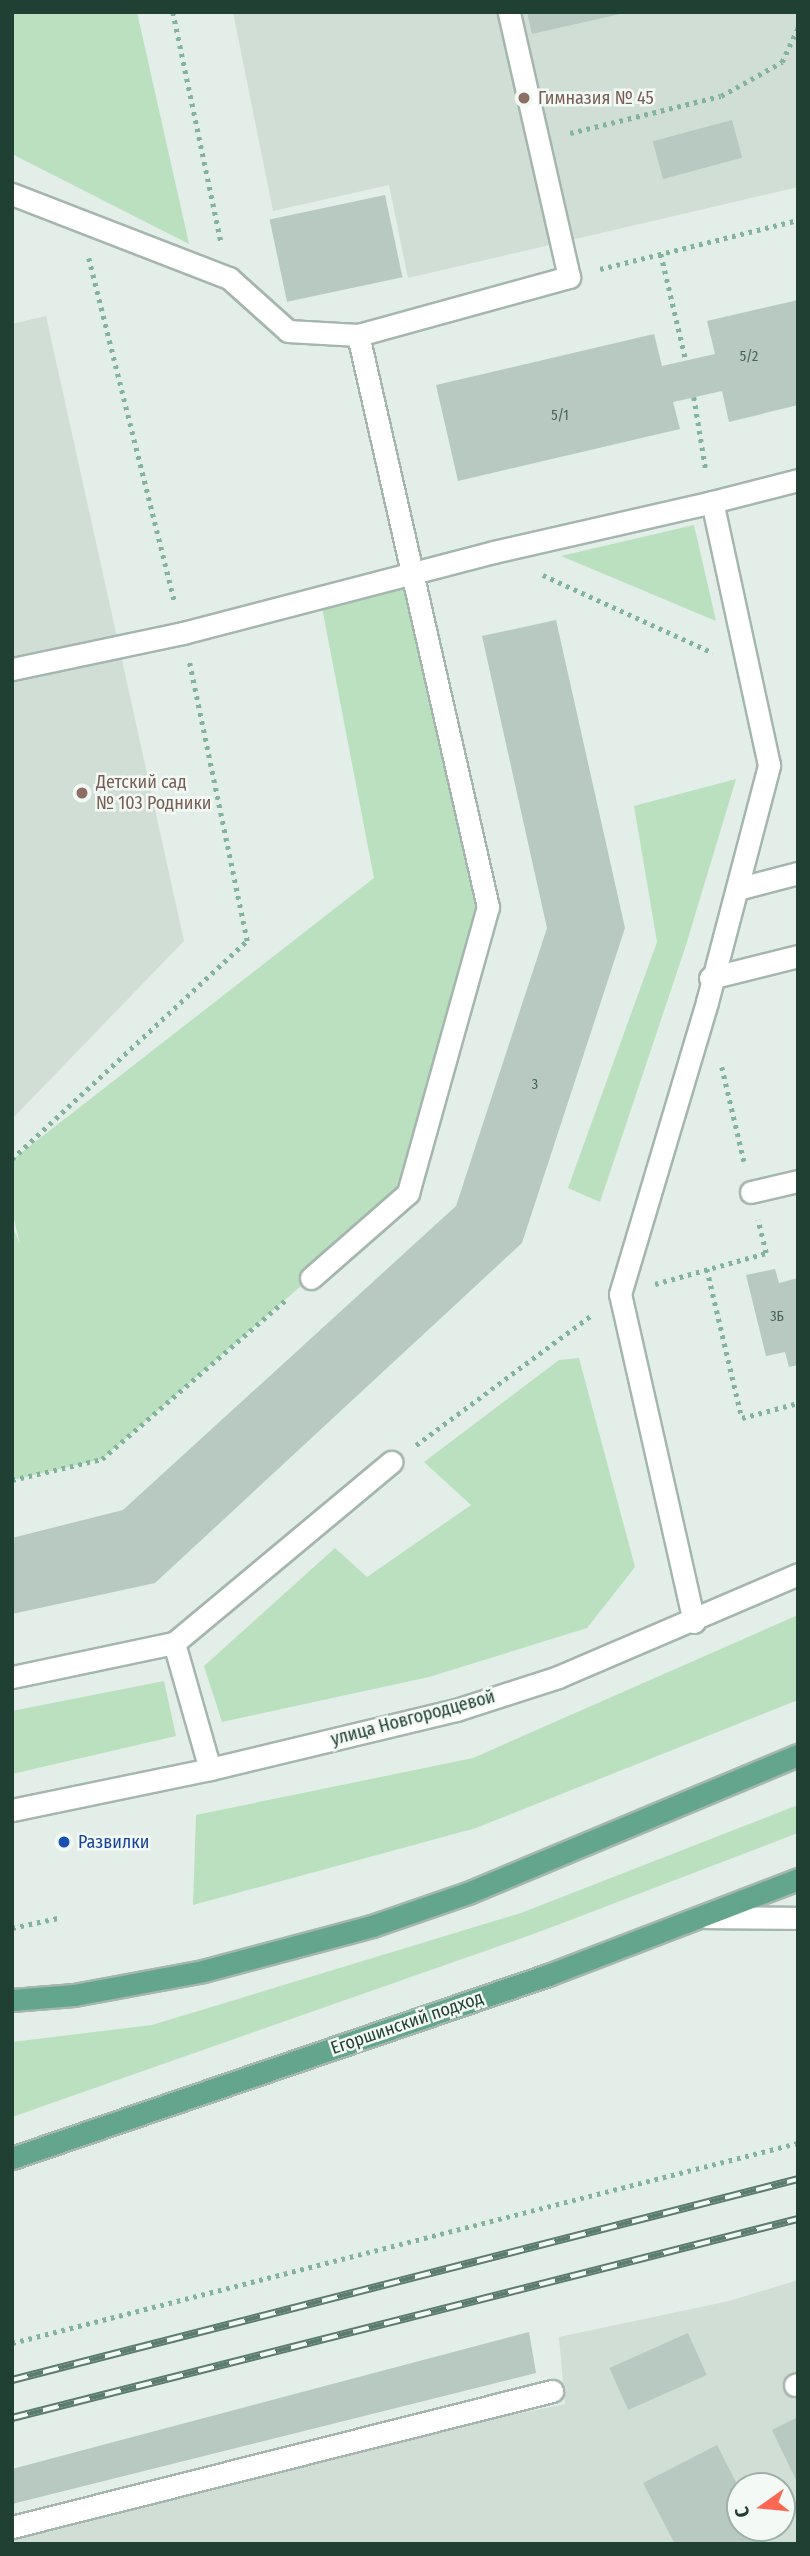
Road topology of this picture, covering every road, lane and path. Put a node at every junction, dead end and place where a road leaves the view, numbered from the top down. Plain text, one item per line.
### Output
1 (173, 12) edge
2 (509, 12) edge
3 (798, 28) edge
4 (538, 141) junction
5 (12, 194) edge
6 (80, 220) junction
7 (798, 220) edge
8 (662, 254) junction
9 (569, 276) junction
10 (229, 278) junction
11 (358, 335) junction
12 (686, 361) dead end
13 (694, 397) dead end
14 (798, 480) edge
15 (712, 502) junction
16 (494, 552) junction
17 (415, 574) junction
18 (183, 634) junction
19 (12, 668) edge
20 (749, 670) junction
21 (798, 873) edge
22 (737, 889) junction
23 (798, 956) edge
24 (710, 978) junction
25 (12, 1159) edge
26 (798, 1181) edge
27 (751, 1192) dead end
28 (707, 1269) dead end
29 (311, 1278) joint
30 (798, 1403) edge
31 (391, 1462) dead end
32 (12, 1480) edge
33 (798, 1574) edge
34 (694, 1622) junction
35 (174, 1643) junction
36 (12, 1677) edge
37 (798, 1755) edge
38 (210, 1769) junction
39 (12, 1810) edge
40 (798, 1879) edge
41 (706, 1917) junction
42 (58, 1918) dead end
43 (798, 1918) edge
44 (12, 1928) edge
45 (12, 2000) edge
46 (798, 2143) edge
47 (12, 2158) edge
48 (12, 2343) edge
49 (552, 2391) dead end
50 (12, 2527) edge

1 - 10 path
2 - 4 street
3 - 4 path
4 - 9 street
5 - 6 street
6 - 10 street
6 - 18 path
7 - 8 path
8 - 9 path
8 - 12 path
9 - 11 street
10 - 11 street
11 - 17 street
13 - 15 path
14 - 15 street
15 - 16 street
15 - 20 street
16 - 17 street
16 - 20 path
17 - 18 street
17 - 29 street
18 - 19 street
18 - 25 path
20 - 22 street
21 - 22 street
22 - 24 street
23 - 24 street
24 - 34 street
26 - 27 street
28 - 30 path
29 - 32 path
31 - 35 street
33 - 34 street, улица Новгородцевой
34 - 38 street, улица Новгородцевой
35 - 36 street
35 - 38 street
37 - 45 main road
38 - 39 street, улица Новгородцевой
40 - 41 main road, Егоршинский подход
41 - 43 street
41 - 47 main road, Егоршинский подход
42 - 44 path
46 - 48 path
49 - 50 street

